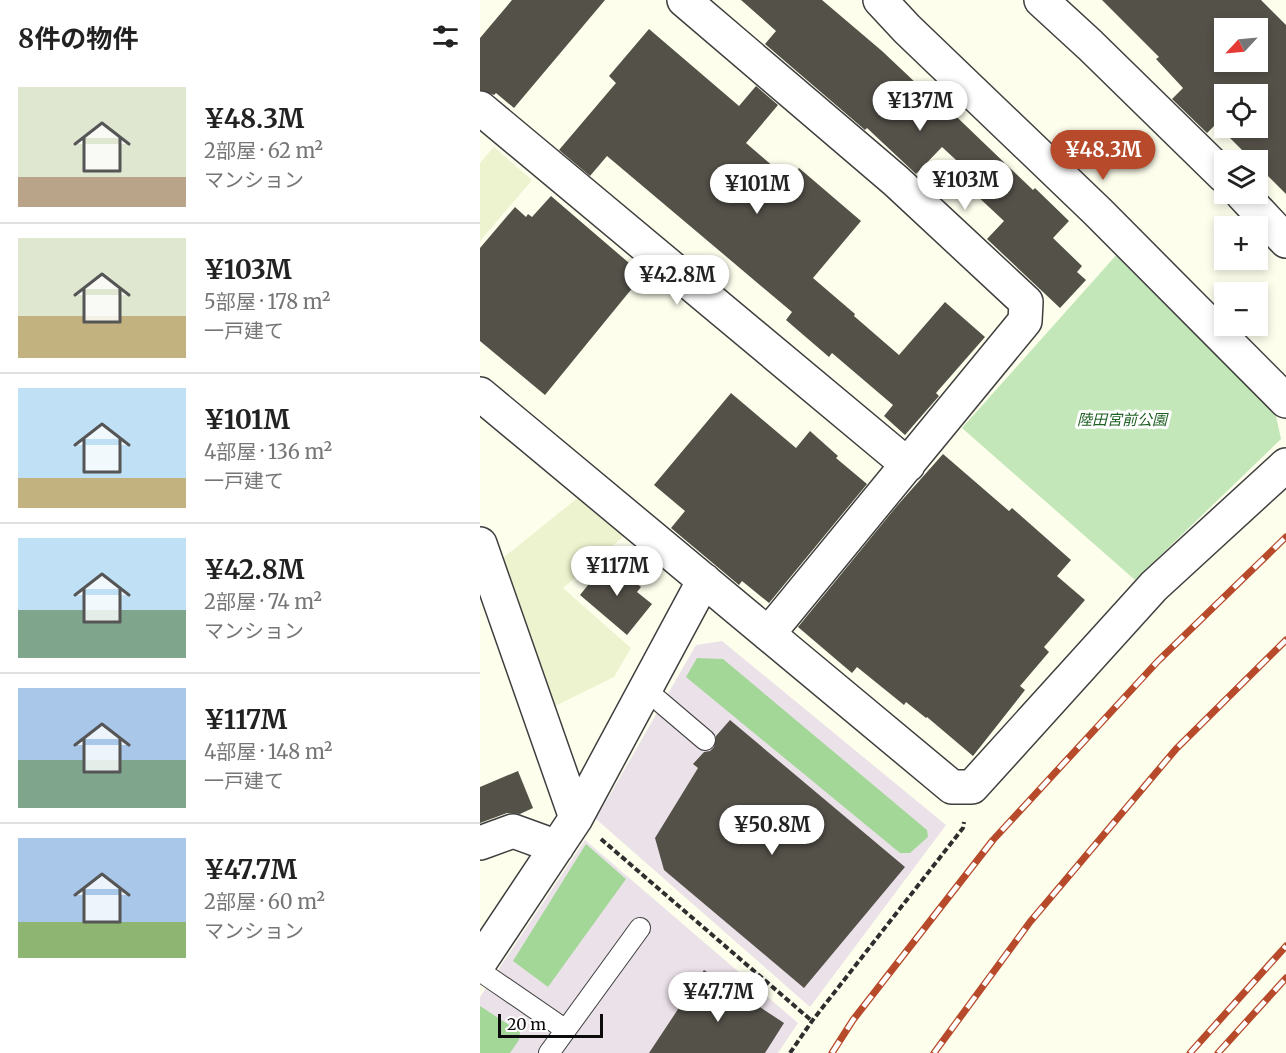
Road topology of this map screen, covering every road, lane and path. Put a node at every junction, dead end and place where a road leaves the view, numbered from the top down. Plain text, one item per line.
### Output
1 (684, 0) edge
2 (880, 0) edge
3 (1041, 0) edge
4 (480, 108) edge
5 (1214, 166) edge
6 (1251, 204) edge
7 (1286, 241) edge
8 (480, 394) edge
9 (1286, 401) edge
10 (908, 465) junction
11 (1286, 465) edge
12 (480, 544) edge
13 (704, 580) junction
14 (768, 634) junction
15 (645, 689) junction
16 (705, 740) dead end
17 (972, 787) junction
18 (576, 818) junction
19 (480, 843) edge
20 (557, 847) junction
21 (640, 928) dead end
22 (480, 962) edge
23 (480, 971) edge
24 (812, 1021) junction
25 (566, 1030) junction
26 (549, 1053) edge
27 (790, 1053) edge

1 - 10 street
2 - 9 street
3 - 5 street
4 - 10 street
6 - 7 street
8 - 13 street
10 - 14 street
11 - 17 street
12 - 18 street
13 - 14 street
13 - 15 street
14 - 17 street
15 - 16 lane
15 - 18 street
17 - 24 path
18 - 20 street
18 - 24 path
19 - 20 street
20 - 22 street
21 - 25 lane
23 - 25 lane
24 - 27 path
25 - 26 lane

